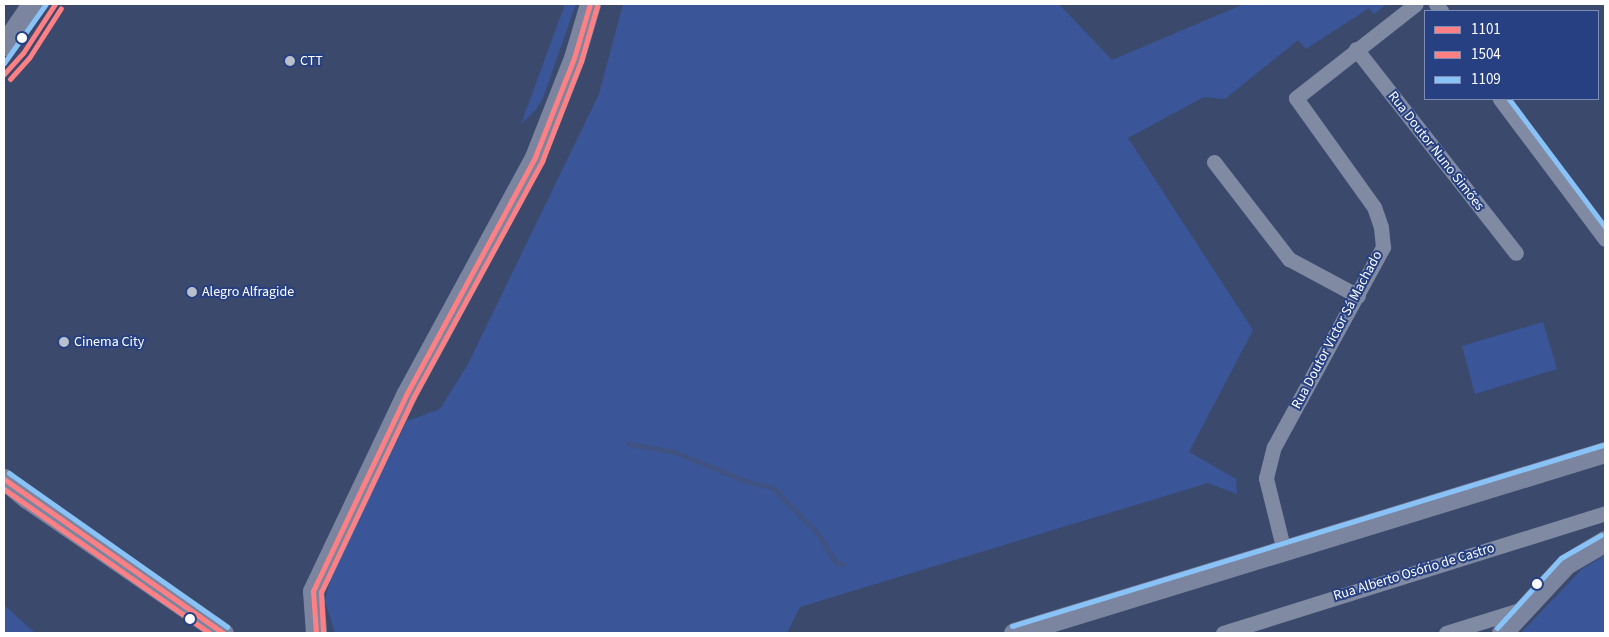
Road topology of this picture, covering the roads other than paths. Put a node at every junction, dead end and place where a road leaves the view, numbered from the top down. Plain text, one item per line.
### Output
1 (32, 4) edge
2 (590, 4) edge
3 (1416, 4) edge
4 (4, 45) edge
5 (1356, 49) junction
6 (1501, 100) edge
7 (1214, 162) dead end
8 (1605, 239) edge
9 (1516, 253) dead end
10 (1358, 296) junction
11 (1605, 452) edge
12 (4, 479) edge
13 (1605, 513) edge
14 (1605, 541) edge
15 (1284, 551) junction
16 (1525, 608) junction
17 (223, 633) edge
18 (316, 633) edge
19 (1014, 633) edge
20 (1223, 633) edge
21 (1446, 633) edge
22 (1502, 633) edge

1 - 4 street
2 - 18 street
3 - 5 street
5 - 9 street, Rua Doutor Nuno Simões
5 - 10 street, Rua Doutor Victor Sá Machado
6 - 8 street
7 - 10 street
10 - 15 street, Rua Doutor Victor Sá Machado
11 - 15 street
12 - 17 street
13 - 20 street, Rua Alberto Osório de Castro
14 - 16 street
15 - 19 street
16 - 21 street
16 - 22 street

